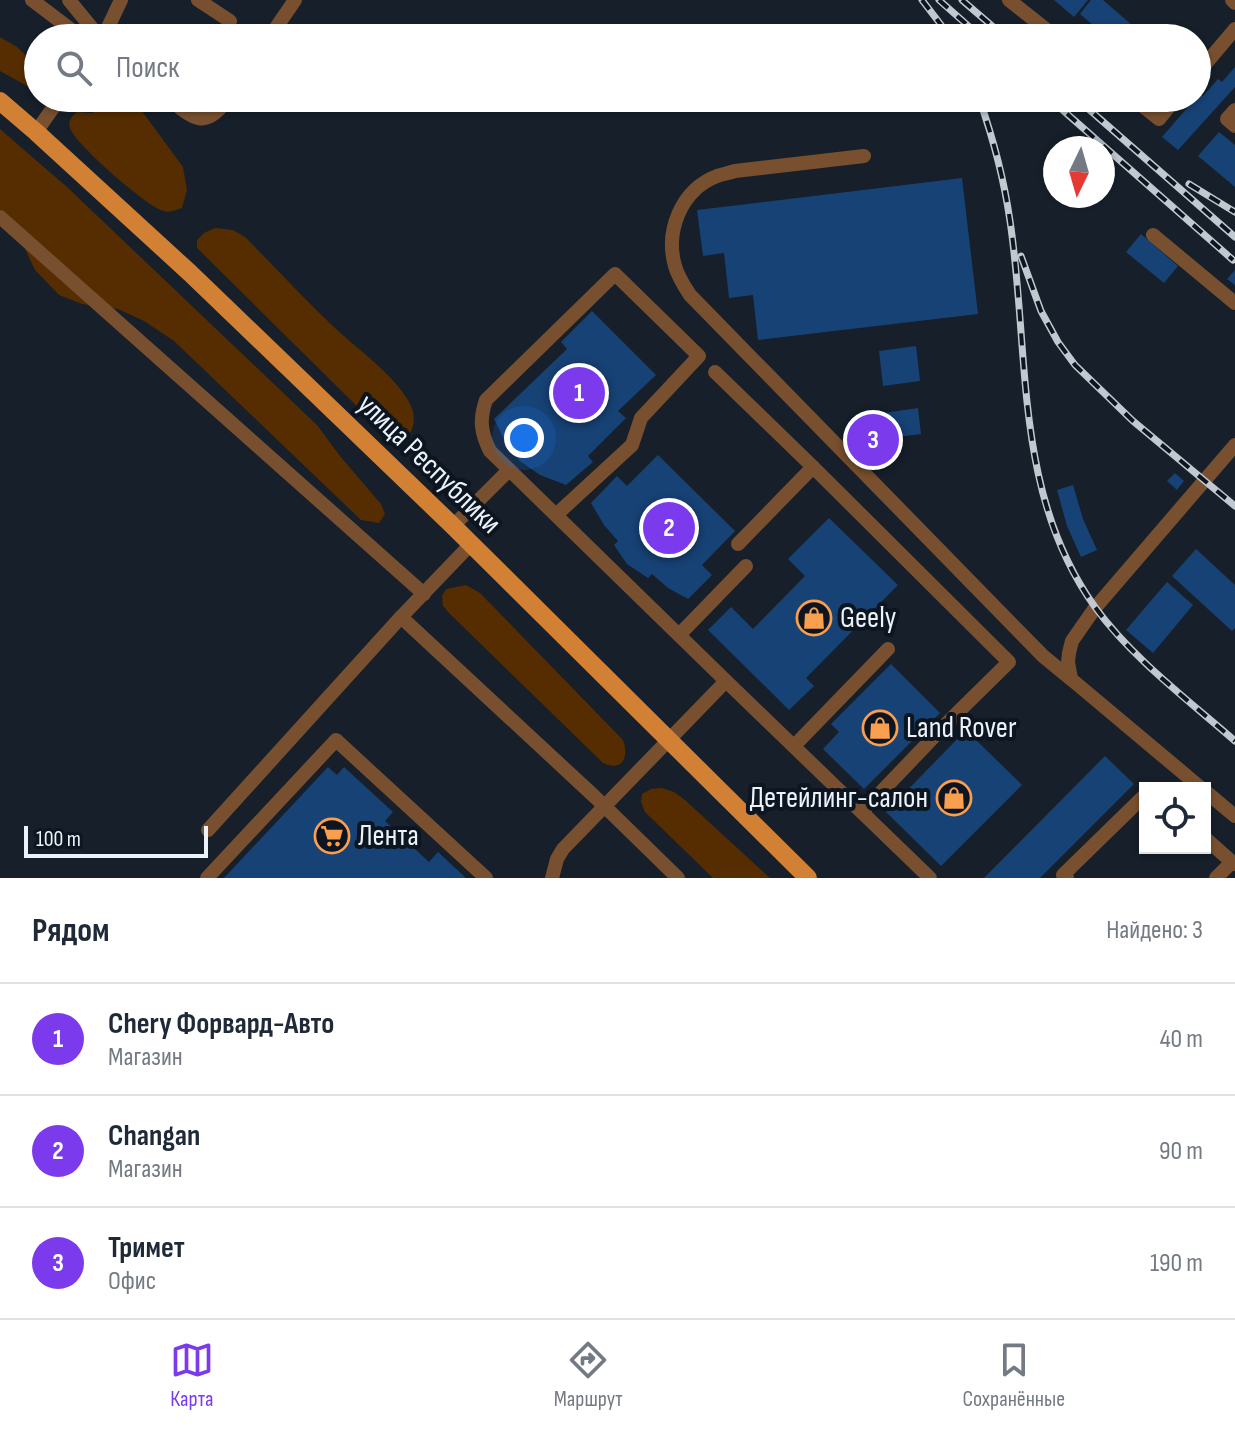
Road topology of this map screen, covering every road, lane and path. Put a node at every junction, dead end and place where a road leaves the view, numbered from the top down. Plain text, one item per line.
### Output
1 (32, 0) edge
2 (69, 0) edge
3 (121, 0) edge
4 (198, 0) edge
5 (295, 0) edge
6 (1009, 0) edge
7 (230, 21) dead end
8 (64, 24) edge
9 (90, 24) edge
10 (109, 24) edge
11 (279, 24) edge
12 (1039, 24) edge
13 (1235, 29) edge
14 (1211, 57) edge
15 (0, 101) edge
16 (1235, 110) edge
17 (50, 112) edge
18 (184, 112) edge
19 (219, 112) edge
20 (1150, 112) edge
21 (1165, 112) edge
22 (1235, 126) edge
23 (36, 132) junction
24 (864, 156) dead end
25 (0, 217) edge
26 (1153, 235) dead end
27 (1235, 303) edge
28 (715, 372) dead end
29 (1235, 445) edge
30 (813, 467) junction
31 (509, 470) junction
32 (556, 515) junction
33 (453, 526) junction
34 (471, 544) junction
35 (738, 544) dead end
36 (746, 566) dead end
37 (424, 594) junction
38 (401, 617) junction
39 (679, 635) junction
40 (888, 649) dead end
41 (1071, 679) junction
42 (726, 681) junction
43 (668, 740) junction
44 (794, 746) junction
45 (1193, 782) edge
46 (1211, 796) edge
47 (1139, 801) edge
48 (604, 805) junction
49 (862, 812) junction
50 (1235, 816) edge
51 (208, 830) dead end
52 (1211, 843) edge
53 (1234, 863) edge
54 (207, 878) edge
55 (486, 878) edge
56 (552, 878) edge
57 (678, 878) edge
58 (808, 878) edge
59 (930, 878) edge
60 (1067, 878) edge
61 (1216, 878) edge

1 - 8 lane
2 - 9 lane
3 - 10 lane
4 - 7 lane
5 - 11 lane
6 - 12 lane
13 - 14 lane
15 - 23 main road, улица Республики
16 - 22 lane
17 - 23 lane
18 - 19 lane
20 - 21 lane
23 - 33 main road, улица Республики
24 - 41 lane
25 - 37 lane
26 - 27 lane
28 - 30 lane
29 - 41 lane
30 - 35 lane
30 - 49 lane
31 - 32 lane
31 - 32 lane
31 - 33 lane
32 - 39 lane
33 - 34 main road, улица Республики
34 - 37 lane
34 - 43 main road, улица Республики
36 - 39 lane
37 - 38 lane
38 - 48 lane
38 - 51 lane
39 - 42 lane
40 - 44 lane
41 - 45 lane
42 - 43 lane
42 - 44 lane
43 - 48 lane
43 - 58 main road, улица Республики
44 - 49 lane
46 - 50 lane
47 - 60 lane
48 - 56 lane
48 - 57 lane
49 - 59 lane
52 - 53 lane
53 - 61 lane
54 - 55 lane

